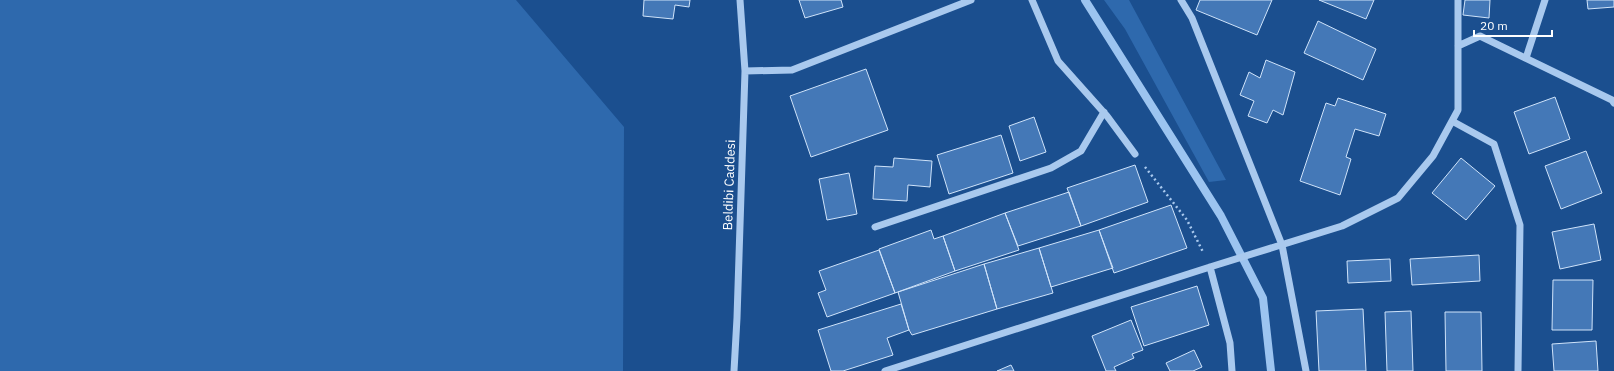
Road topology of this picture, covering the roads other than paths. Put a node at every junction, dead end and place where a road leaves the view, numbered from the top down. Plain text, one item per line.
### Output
1 (740, 0) edge
2 (971, 0) edge
3 (1032, 0) edge
4 (1181, 0) edge
5 (1458, 0) edge
6 (1545, 0) edge
7 (1458, 46) junction
8 (1526, 58) junction
9 (745, 71) junction
10 (1614, 103) edge
11 (1104, 112) junction
12 (1452, 121) junction
13 (1135, 154) road end
14 (874, 227) dead end
15 (1282, 245) junction
16 (1210, 267) junction
17 (734, 371) edge
18 (885, 371) edge
19 (1232, 371) edge
20 (1306, 371) edge
21 (1518, 371) edge

1 - 9 street, Beldibi Caddesi
2 - 9 street
3 - 11 street
4 - 15 street
5 - 7 street
6 - 8 street
7 - 8 street
7 - 12 street
8 - 10 street
9 - 17 street, Beldibi Caddesi
11 - 13 street
11 - 14 street
12 - 15 street
12 - 21 street
15 - 16 street
15 - 20 street
16 - 18 street
16 - 19 street

